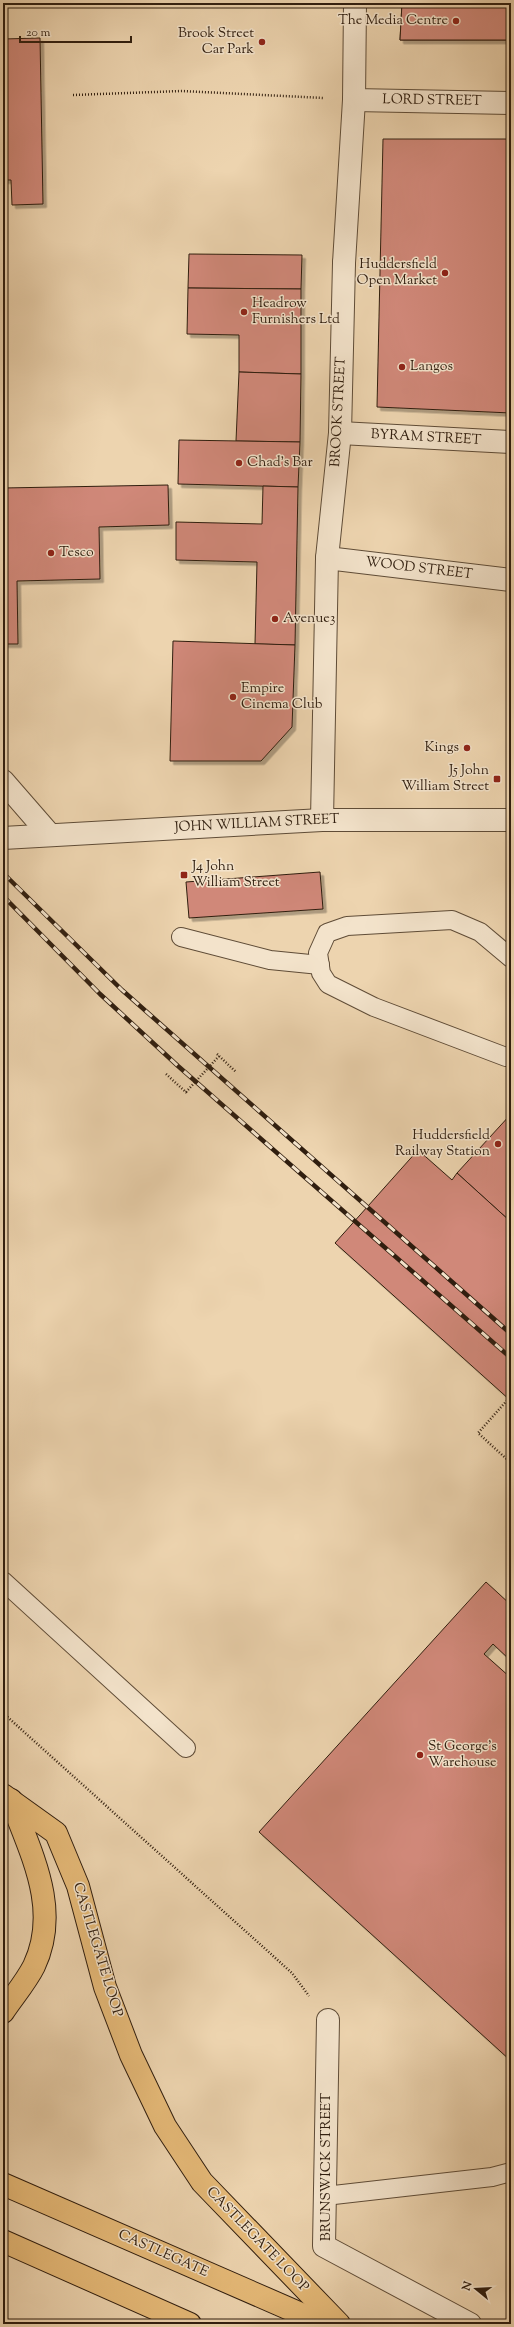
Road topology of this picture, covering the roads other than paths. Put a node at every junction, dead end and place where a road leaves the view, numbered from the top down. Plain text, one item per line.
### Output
1 (355, 3) edge
2 (354, 100) junction
3 (511, 103) edge
4 (340, 433) junction
5 (511, 442) edge
6 (327, 558) junction
7 (511, 580) edge
8 (3, 781) edge
9 (322, 820) junction
10 (511, 820) edge
11 (50, 835) junction
12 (3, 838) edge
13 (181, 936) dead end
14 (511, 958) edge
15 (320, 965) junction
16 (511, 1056) edge
17 (3, 1581) edge
18 (186, 1748) dead end
19 (7, 1798) edge
20 (3, 2012) edge
21 (328, 2020) road end
22 (511, 2172) edge
23 (3, 2184) edge
24 (325, 2196) junction
25 (3, 2241) edge
26 (190, 2324) edge
27 (324, 2324) edge
28 (339, 2324) edge
29 (470, 2324) edge

1 - 2 street, BROOK STREET
2 - 3 street, LORD STREET
2 - 4 street, BROOK STREET
4 - 5 street, BYRAM STREET
4 - 6 street, BROOK STREET
6 - 7 street, WOOD STREET
6 - 9 street, BROOK STREET
8 - 11 street
9 - 10 street, JOHN WILLIAM STREET
9 - 11 street, JOHN WILLIAM STREET
11 - 12 street, JOHN WILLIAM STREET
13 - 15 lane
14 - 15 lane
15 - 16 lane
17 - 18 lane
19 - 20 highway
19 - 28 highway, CASTLEGATE LOOP
21 - 24 street, BRUNSWICK STREET
22 - 24 lane
23 - 27 highway, CASTLEGATE
24 - 29 street, BRUNSWICK STREET
25 - 26 highway

